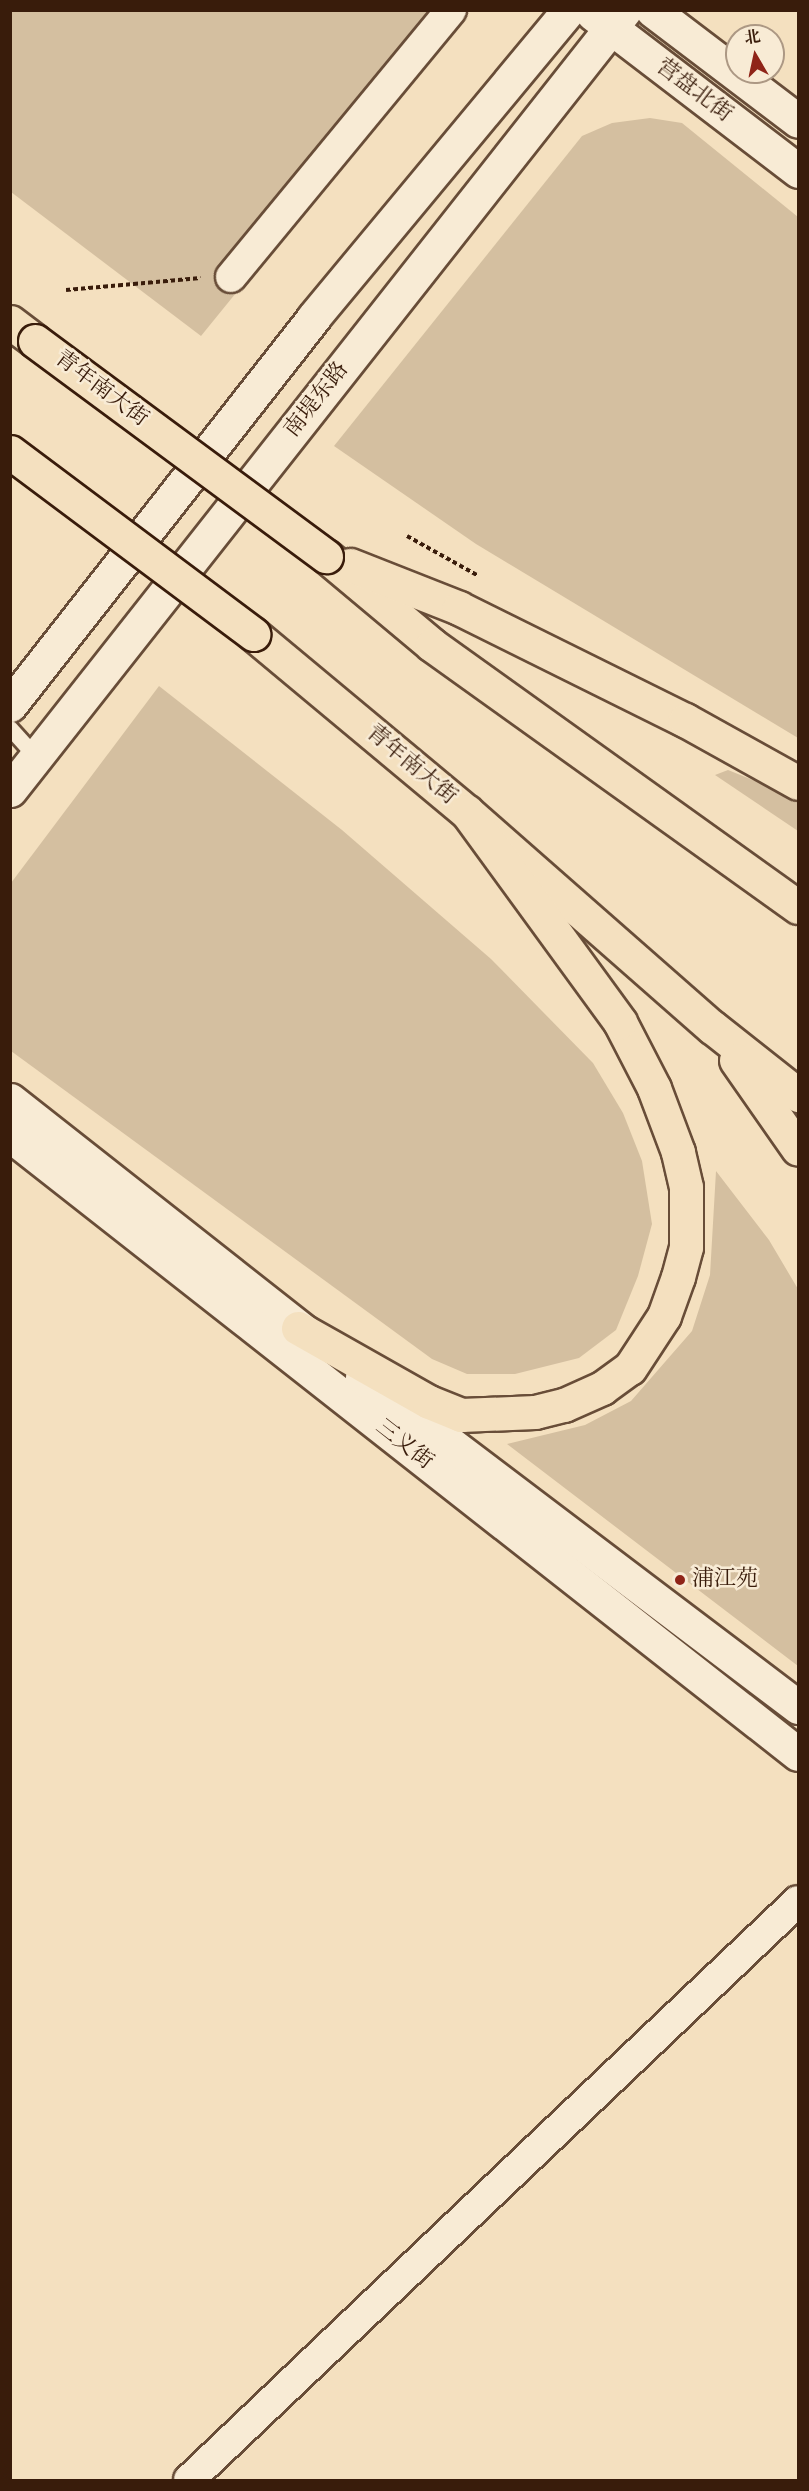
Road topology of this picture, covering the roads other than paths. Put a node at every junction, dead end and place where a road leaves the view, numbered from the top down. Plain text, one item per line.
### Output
1 (451, 10) edge
2 (568, 10) edge
3 (652, 10) edge
4 (608, 16) edge
5 (798, 121) edge
6 (798, 171) edge
7 (231, 277) road end
8 (23, 331) edge
9 (10, 452) edge
10 (326, 556) junction
11 (10, 705) edge
12 (10, 728) edge
13 (36, 757) junction
14 (798, 783) edge
15 (10, 790) edge
16 (468, 812) junction
17 (720, 848) junction
18 (798, 893) edge
19 (798, 908) edge
20 (712, 1027) junction
21 (798, 1095) edge
22 (10, 1100) edge
23 (10, 1135) edge
24 (798, 1149) edge
25 (298, 1328) junction
26 (798, 1707) edge
27 (798, 1754) edge
28 (798, 1901) edge
29 (189, 2481) edge

1 - 7 street
2 - 11 street
3 - 5 street, 营盘北街
4 - 6 street, 营盘北街
4 - 13 street, 南堤东路
8 - 10 highway, 青年南大街, bridge
9 - 16 highway, 青年南大街, bridge
10 - 14 highway
10 - 17 highway, 青年南大街
12 - 13 lane
13 - 15 street, 南堤东路
16 - 20 highway, 青年南大街
16 - 25 highway
17 - 18 highway
17 - 19 highway, 青年南大街
20 - 21 highway, 青年南大街
20 - 24 highway
22 - 25 street, 三义街
23 - 27 street, 三义街
25 - 26 street, 三义街
28 - 29 street

